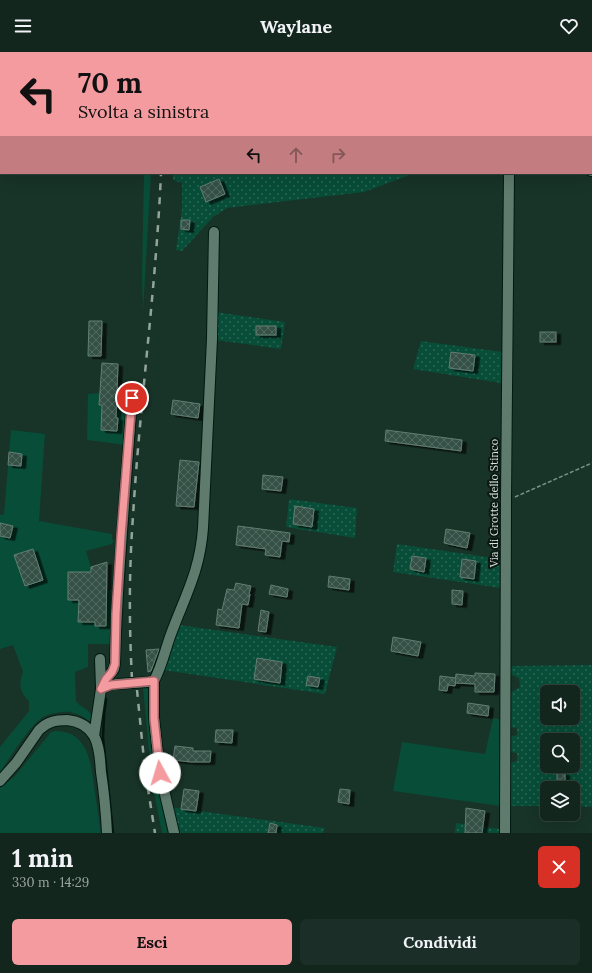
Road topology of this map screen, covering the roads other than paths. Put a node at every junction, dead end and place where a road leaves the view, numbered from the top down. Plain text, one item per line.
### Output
1 (509, 174) edge
2 (214, 232) dead end
3 (132, 398) dead end
4 (100, 659) dead end
5 (151, 682) junction
6 (101, 689) junction
7 (94, 736) junction
8 (0, 781) edge
9 (107, 833) edge
10 (174, 833) edge
11 (505, 833) edge

1 - 11 street, Via di Grotte dello Stinco
2 - 5 street
3 - 6 street
4 - 6 street
5 - 6 street, bridge
5 - 10 street
6 - 7 street
7 - 8 street
7 - 9 street

